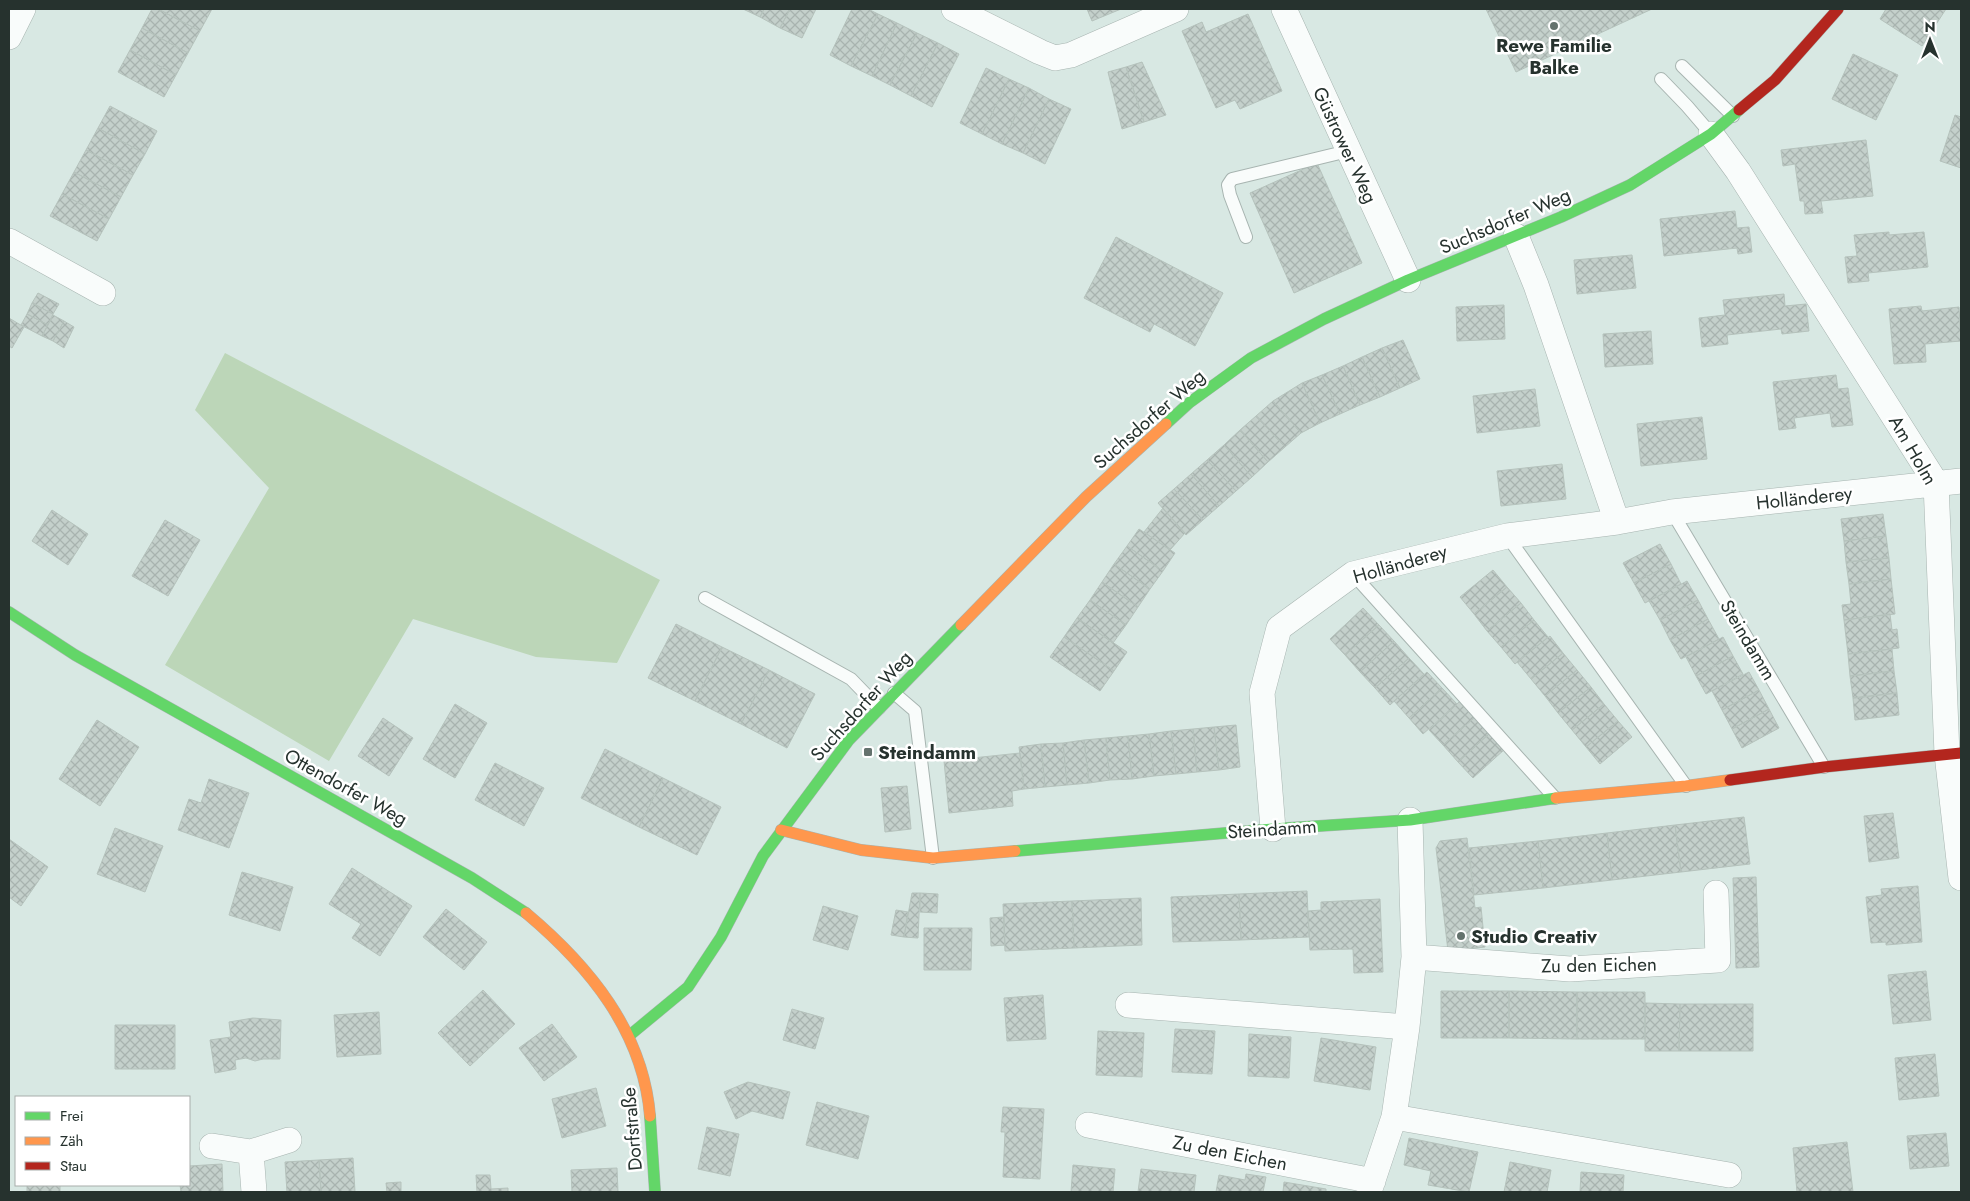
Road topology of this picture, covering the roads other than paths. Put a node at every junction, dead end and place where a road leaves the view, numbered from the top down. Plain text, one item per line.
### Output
1 (23, 9) edge
2 (954, 9) edge
3 (1176, 9) edge
4 (1284, 9) edge
5 (1836, 10) edge
6 (9, 37) edge
7 (1682, 66) dead end
8 (1661, 79) dead end
9 (1733, 116) junction
10 (1711, 134) junction
11 (1348, 151) junction
12 (1516, 236) junction
13 (1246, 237) dead end
14 (9, 241) edge
15 (1408, 280) junction
16 (103, 293) dead end
17 (1961, 481) edge
18 (1936, 483) junction
19 (1672, 512) junction
20 (1617, 522) junction
21 (1507, 536) junction
22 (1353, 574) junction
23 (704, 598) dead end
24 (9, 612) edge
25 (894, 693) junction
26 (879, 708) junction
27 (1954, 753) edge
28 (1824, 767) junction
29 (1686, 786) junction
30 (1555, 798) junction
31 (1410, 820) junction
32 (1274, 828) junction
33 (781, 830) junction
34 (933, 858) junction
35 (1961, 878) edge
36 (1716, 893) dead end
37 (1414, 957) junction
38 (1128, 1004) dead end
39 (1407, 1027) junction
40 (630, 1035) junction
41 (1394, 1117) junction
42 (1088, 1125) dead end
43 (289, 1140) dead end
44 (212, 1146) dead end
45 (251, 1152) junction
46 (1729, 1176) dead end
47 (1371, 1187) edge
48 (254, 1192) edge
49 (655, 1192) edge

1 - 6 street
2 - 3 street
4 - 11 street, Güstrower Weg
5 - 9 street, Suchsdorfer Weg
7 - 9 lane
8 - 10 lane
9 - 10 street, Suchsdorfer Weg
10 - 12 street, Suchsdorfer Weg
10 - 18 street, Am Holm
11 - 13 lane
11 - 15 street, Güstrower Weg
12 - 15 street, Suchsdorfer Weg
12 - 20 street
14 - 16 street
15 - 25 street, Suchsdorfer Weg
17 - 18 street, Holländerey
18 - 19 street, Holländerey
18 - 27 street, Am Holm
19 - 20 street, Holländerey
19 - 28 lane, Steindamm
20 - 21 street, Holländerey
21 - 22 street, Holländerey
21 - 29 lane
22 - 30 lane
22 - 32 street, Holländerey
23 - 26 lane
24 - 40 street, Ottendorfer Weg
25 - 26 street, Suchsdorfer Weg
25 - 34 lane
26 - 33 street, Suchsdorfer Weg
27 - 28 street, Steindamm
27 - 35 street, Am Holm
28 - 29 street, Steindamm
29 - 30 street, Steindamm
30 - 31 street, Steindamm
31 - 32 street, Steindamm
31 - 37 street, Zu den Eichen
32 - 34 street, Steindamm
33 - 34 street, Steindamm
33 - 40 street, Suchsdorfer Weg
36 - 37 street, Zu den Eichen
37 - 39 street, Zu den Eichen
38 - 39 street
39 - 41 street, Zu den Eichen
40 - 49 street, Dorfstraße
41 - 46 street
41 - 47 street, Zu den Eichen
42 - 47 street, Zu den Eichen
43 - 45 street
44 - 45 street
45 - 48 street

